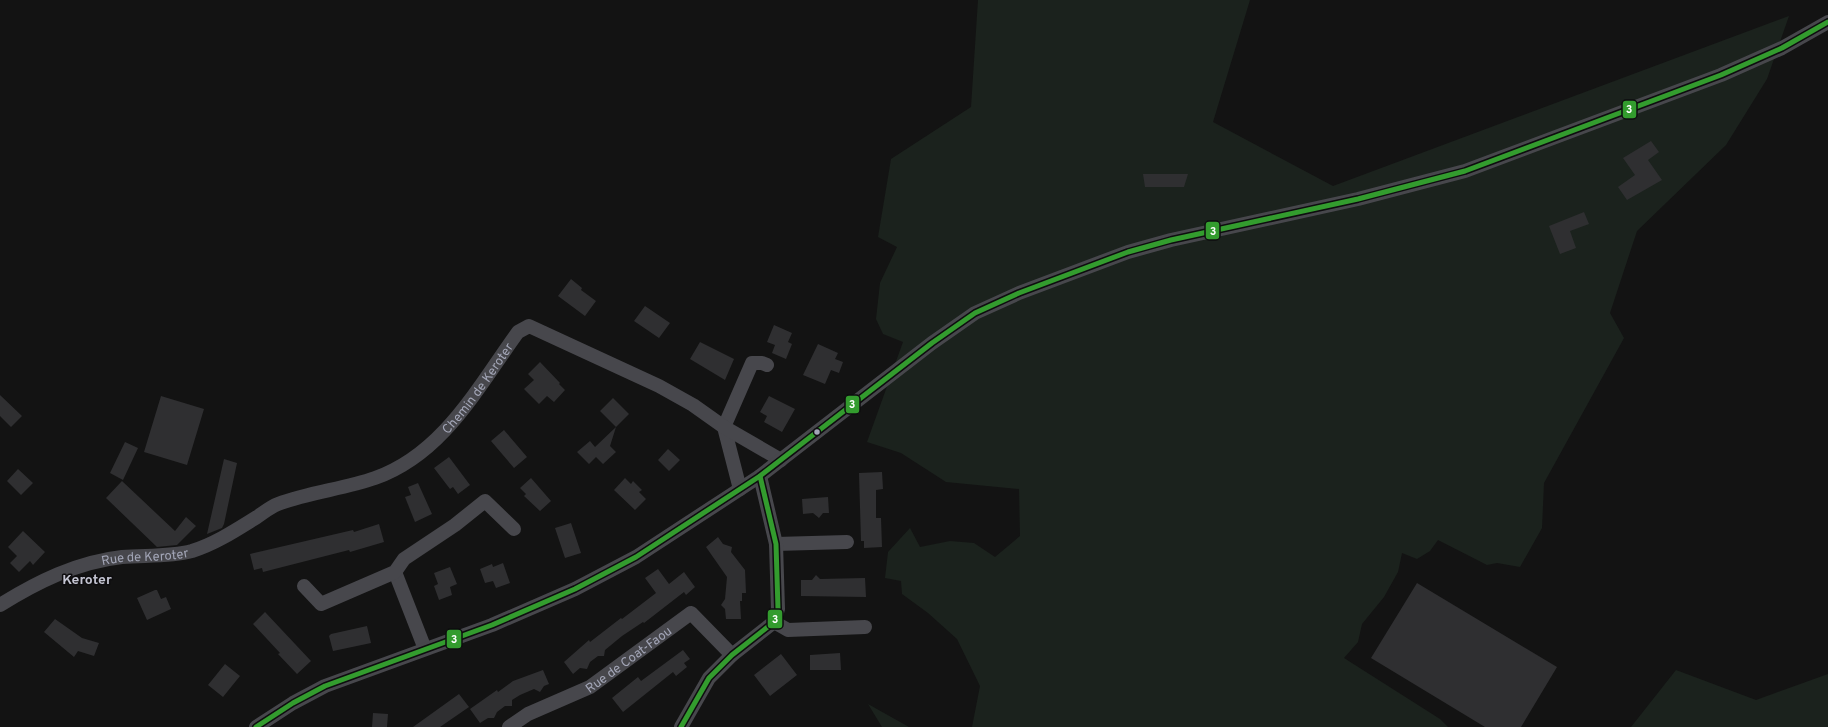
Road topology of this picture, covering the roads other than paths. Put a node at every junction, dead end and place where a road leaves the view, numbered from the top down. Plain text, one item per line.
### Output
1 (1828, 22) edge
2 (767, 365) dead end
3 (724, 427) junction
4 (781, 460) junction
5 (760, 476) junction
6 (740, 489) junction
7 (514, 529) dead end
8 (224, 537) joint
9 (847, 542) dead end
10 (776, 544) junction
11 (395, 572) junction
12 (304, 586) dead end
13 (0, 605) edge
14 (774, 622) junction
15 (865, 628) dead end
16 (424, 649) junction
17 (732, 655) junction
18 (256, 727) edge
19 (509, 727) edge
20 (681, 727) edge

1 - 4 street
2 - 3 street
3 - 4 street, Chemin de Keroter
3 - 6 street
3 - 8 street, Chemin de Keroter
4 - 5 street
5 - 6 street
5 - 10 street
6 - 16 street
7 - 11 street
8 - 13 street, Rue de Keroter
9 - 10 street
10 - 14 street
11 - 12 street
11 - 16 street
14 - 15 street
14 - 17 street
16 - 18 street
17 - 19 street, Rue de Coat-Faou
17 - 20 street

